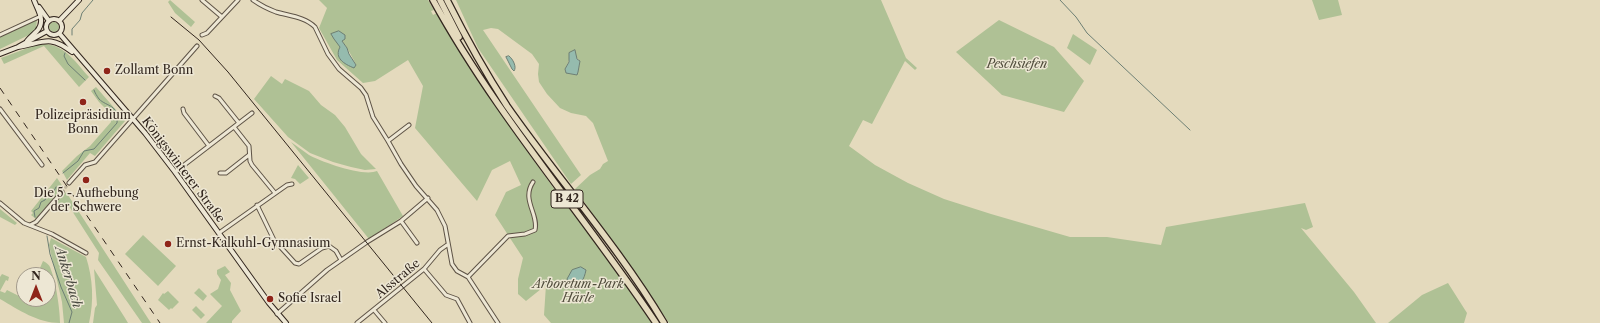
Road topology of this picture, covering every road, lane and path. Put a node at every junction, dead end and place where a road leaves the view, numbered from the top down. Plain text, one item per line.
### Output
1 (34, 0) edge
2 (79, 0) edge
3 (202, 0) edge
4 (238, 0) edge
5 (253, 0) edge
6 (433, 0) edge
7 (440, 0) edge
8 (447, 0) edge
9 (41, 16) junction
10 (222, 17) junction
11 (49, 21) junction
12 (59, 21) junction
13 (47, 31) junction
14 (59, 33) junction
15 (0, 35) edge
16 (202, 35) dead end
17 (27, 42) junction
18 (196, 46) dead end
19 (18, 47) junction
20 (0, 54) edge
21 (77, 56) junction
22 (479, 75) junction
23 (215, 96) dead end
24 (183, 108) dead end
25 (0, 109) edge
26 (252, 113) dead end
27 (132, 119) junction
28 (239, 123) junction
29 (409, 125) dead end
30 (234, 127) junction
31 (388, 141) junction
32 (209, 146) junction
33 (249, 155) junction
34 (42, 165) dead end
35 (175, 172) junction
36 (220, 173) dead end
37 (533, 182) dead end
38 (69, 184) tunnel mouth
39 (292, 184) dead end
40 (62, 192) tunnel mouth
41 (275, 194) junction
42 (428, 198) junction
43 (0, 203) edge
44 (257, 205) junction
45 (401, 221) junction
46 (30, 225) junction
47 (219, 233) junction
48 (417, 243) dead end
49 (447, 245) junction
50 (86, 252) dead end
51 (341, 260) junction
52 (424, 269) junction
53 (468, 277) junction
54 (374, 310) junction
55 (277, 314) junction
56 (286, 323) edge
57 (357, 323) edge
58 (385, 323) edge
59 (470, 323) edge
60 (498, 323) edge
61 (656, 323) edge
62 (664, 323) edge

1 - 9 main road
1 - 11 main road
2 - 12 main road
3 - 10 street
4 - 10 street
5 - 31 street
6 - 22 highway, B 42
7 - 22 highway, B 42
8 - 62 highway, B 42
9 - 15 street
9 - 17 main road
10 - 16 street
11 - 12 main road
11 - 13 main road
12 - 14 main road
13 - 14 main road
13 - 17 main road
14 - 21 main road, Königswinterer Straße
17 - 19 main road
18 - 27 street
19 - 20 main road
19 - 21 main road
21 - 27 main road, Königswinterer Straße
22 - 61 highway, B 42
23 - 28 street
24 - 32 street
25 - 34 street
26 - 28 street
27 - 35 main road, Königswinterer Straße
27 - 38 street
28 - 30 street
29 - 31 street
30 - 32 street
30 - 33 street
31 - 42 street
32 - 35 street
33 - 36 street
33 - 41 street
35 - 47 main road, Königswinterer Straße
37 - 53 street
39 - 41 street
40 - 46 street
41 - 44 street
42 - 45 street
42 - 49 street
43 - 46 street
44 - 47 street
44 - 51 street
45 - 48 street
45 - 51 street
46 - 50 street
47 - 55 main road, Königswinterer Straße
49 - 52 street, Alsstraße
49 - 53 street
51 - 55 street
52 - 54 street, Alsstraße
52 - 59 street
53 - 60 street
54 - 57 street, Alsstraße
54 - 58 street
55 - 56 main road, Königswinterer Straße

